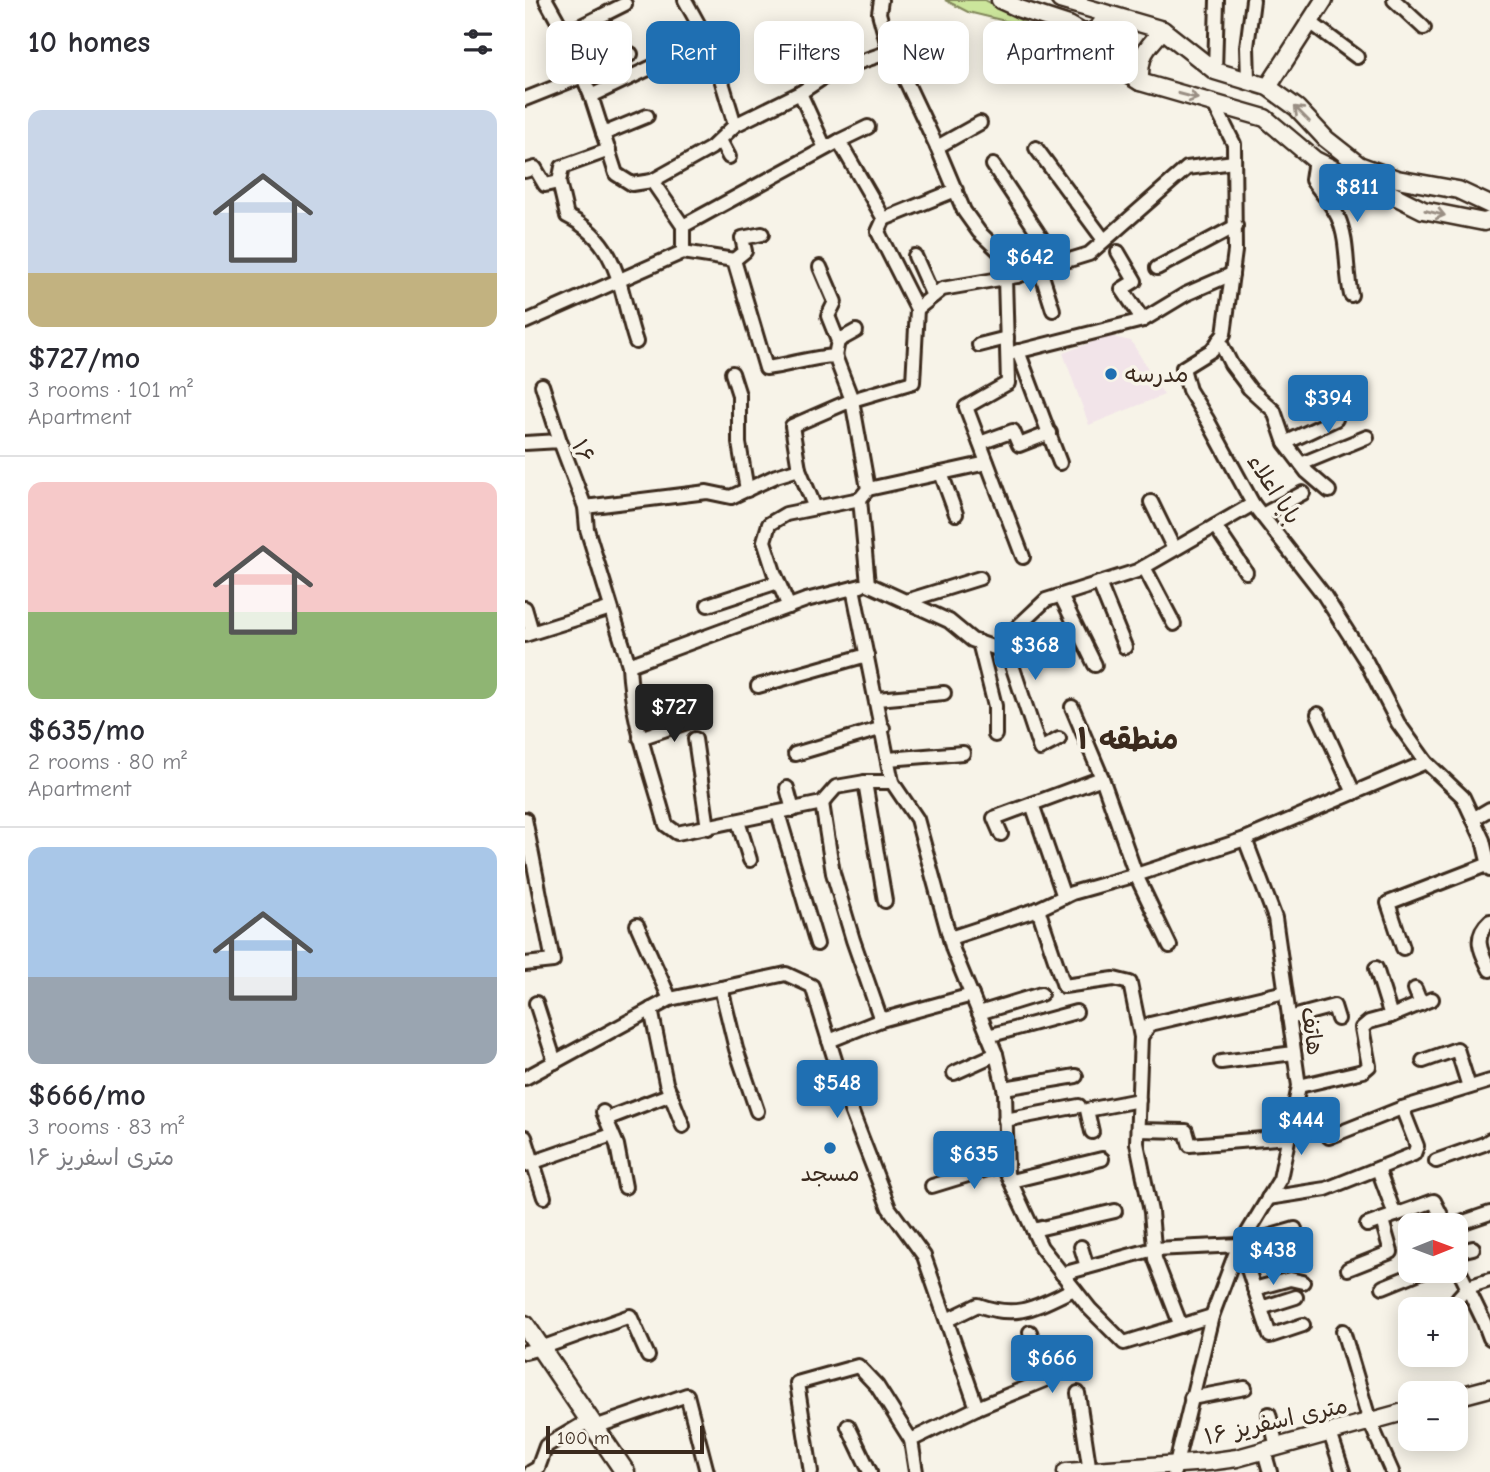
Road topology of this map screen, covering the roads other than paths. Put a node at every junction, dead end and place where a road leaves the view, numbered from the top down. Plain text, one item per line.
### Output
1 (546, 0) edge
2 (685, 0) edge
3 (881, 0) edge
4 (1000, 0) edge
5 (1060, 0) edge
6 (1217, 0) edge
7 (1253, 0) edge
8 (1324, 0) edge
9 (1394, 0) edge
10 (625, 4) dead end
11 (1101, 12) junction
12 (558, 21) edge
13 (591, 21) edge
14 (696, 21) edge
15 (882, 21) edge
16 (1059, 21) edge
17 (1103, 21) edge
18 (1310, 22) junction
19 (1424, 28) dead end
20 (1163, 30) junction
21 (878, 56) edge
22 (1357, 58) dead end
23 (646, 70) edge
24 (1215, 71) junction
25 (1248, 79) junction
26 (1140, 82) joint
27 (563, 84) edge
28 (586, 84) edge
29 (723, 84) edge
30 (907, 84) edge
31 (1268, 87) junction
32 (800, 93) junction
33 (591, 96) junction
34 (525, 99) edge
35 (1215, 103) junction
36 (647, 116) dead end
37 (980, 123) dead end
38 (735, 125) junction
39 (867, 127) dead end
40 (603, 134) junction
41 (1326, 139) junction
42 (720, 140) junction
43 (839, 141) junction
44 (825, 148) junction
45 (937, 148) junction
46 (1036, 148) dead end
47 (608, 150) junction
48 (729, 157) dead end
49 (1315, 160) junction
50 (1234, 162) junction
51 (993, 165) dead end
52 (525, 171) edge
53 (652, 181) junction
54 (559, 182) junction
55 (956, 190) junction
56 (1490, 205) edge
57 (884, 219) junction
58 (1488, 224) edge
59 (683, 226) junction
60 (1236, 226) junction
61 (762, 234) dead end
62 (1104, 240) junction
63 (683, 252) junction
64 (1118, 253) dead end
65 (915, 256) dead end
66 (734, 260) junction
67 (1058, 263) junction
68 (820, 267) dead end
69 (1157, 268) dead end
70 (1040, 269) junction
71 (1232, 274) junction
72 (1011, 277) junction
73 (621, 280) junction
74 (1351, 295) dead end
75 (933, 296) junction
76 (917, 309) junction
77 (1053, 310) dead end
78 (1143, 320) junction
79 (525, 322) edge
80 (856, 331) dead end
81 (1007, 338) junction
82 (1219, 340) junction
83 (838, 341) junction
84 (636, 342) dead end
85 (979, 345) dead end
86 (1013, 353) junction
87 (835, 356) junction
88 (732, 373) dead end
89 (543, 385) dead end
90 (852, 400) junction
91 (1336, 419) dead end
92 (1050, 433) junction
93 (1367, 437) dead end
94 (560, 441) junction
95 (525, 443) edge
96 (980, 443) junction
97 (1285, 443) junction
98 (987, 463) junction
99 (1060, 463) dead end
100 (1301, 464) junction
101 (799, 469) junction
102 (941, 473) junction
103 (747, 490) junction
104 (1329, 491) dead end
105 (1303, 493) dead end
106 (864, 494) junction
107 (1151, 502) dead end
108 (1253, 504) junction
109 (585, 507) junction
110 (815, 508) junction
111 (956, 514) dead end
112 (1262, 515) junction
113 (1215, 526) junction
114 (1174, 549) junction
115 (1023, 557) dead end
116 (1144, 566) junction
117 (1246, 572) dead end
118 (980, 578) dead end
119 (778, 582) junction
120 (1098, 583) junction
121 (868, 584) junction
122 (853, 588) junction
123 (1061, 596) junction
124 (906, 601) junction
125 (708, 605) dead end
126 (789, 607) junction
127 (525, 608) edge
128 (611, 608) junction
129 (1174, 624) dead end
130 (528, 633) edge
131 (1003, 641) junction
132 (979, 642) junction
133 (1125, 647) dead end
134 (867, 655) junction
135 (629, 665) junction
136 (1095, 665) dead end
137 (758, 686) dead end
138 (944, 693) dead end
139 (877, 699) junction
140 (1072, 706) dead end
141 (1318, 714) dead end
142 (696, 719) dead end
143 (883, 729) junction
144 (995, 735) dead end
145 (641, 738) junction
146 (695, 739) dead end
147 (1059, 739) dead end
148 (963, 753) dead end
149 (795, 754) dead end
150 (888, 759) junction
151 (1426, 762) junction
152 (1102, 778) junction
153 (866, 782) junction
154 (892, 782) junction
155 (787, 788) dead end
156 (1354, 793) junction
157 (821, 803) junction
158 (1032, 804) junction
159 (1490, 809) edge
160 (793, 810) junction
161 (778, 813) junction
162 (525, 819) edge
163 (1473, 819) junction
164 (738, 821) junction
165 (708, 828) junction
166 (1001, 834) dead end
167 (1245, 839) junction
168 (528, 855) edge
169 (750, 860) dead end
170 (1489, 861) edge
171 (1136, 875) junction
172 (1063, 897) junction
173 (885, 901) dead end
174 (1038, 909) junction
175 (1490, 921) edge
176 (637, 925) dead end
177 (950, 939) junction
178 (817, 944) dead end
179 (1170, 946) dead end
180 (1485, 947) edge
181 (1403, 948) dead end
182 (525, 964) edge
183 (1376, 968) dead end
184 (1490, 970) edge
185 (721, 988) junction
186 (1415, 989) dead end
187 (1285, 992) junction
188 (1041, 994) dead end
189 (972, 995) junction
190 (670, 999) junction
191 (536, 1003) dead end
192 (651, 1009) junction
193 (1076, 1012) dead end
194 (979, 1013) junction
195 (1391, 1016) junction
196 (1289, 1018) junction
197 (1338, 1018) dead end
198 (881, 1020) junction
199 (988, 1036) junction
200 (1141, 1037) junction
201 (829, 1041) junction
202 (1294, 1053) junction
203 (996, 1054) junction
204 (1423, 1060) dead end
205 (555, 1062) junction
206 (1221, 1062) dead end
207 (954, 1073) dead end
208 (1076, 1076) dead end
209 (525, 1078) edge
210 (1490, 1081) edge
211 (1299, 1086) junction
212 (1469, 1087) junction
213 (1004, 1088) junction
214 (671, 1094) junction
215 (1139, 1100) junction
216 (1079, 1106) dead end
217 (1402, 1108) junction
218 (757, 1111) dead end
219 (1005, 1120) junction
220 (683, 1126) dead end
221 (1137, 1130) junction
222 (1092, 1132) dead end
223 (612, 1135) junction
224 (525, 1137) edge
225 (1329, 1137) dead end
226 (1288, 1138) junction
227 (1490, 1140) edge
228 (1102, 1159) dead end
229 (1436, 1161) dead end
230 (528, 1163) edge
231 (1007, 1163) junction
232 (1378, 1168) junction
233 (1010, 1181) junction
234 (932, 1186) dead end
235 (625, 1187) dead end
236 (544, 1197) dead end
237 (1268, 1198) junction
238 (1115, 1211) dead end
239 (1401, 1213) edge
240 (1440, 1213) edge
241 (1490, 1213) edge
242 (1398, 1214) edge
243 (1395, 1215) junction
244 (1382, 1220) junction
245 (1468, 1221) edge
246 (1367, 1225) dead end
247 (1295, 1229) dead end
248 (1033, 1230) junction
249 (1240, 1245) junction
250 (1081, 1247) dead end
251 (1473, 1248) dead end
252 (1154, 1249) junction
253 (1468, 1249) edge
254 (1087, 1267) junction
255 (1348, 1269) dead end
256 (1062, 1274) junction
257 (1490, 1280) edge
258 (1398, 1281) edge
259 (1303, 1282) dead end
260 (1466, 1283) edge
261 (1383, 1287) dead end
262 (1468, 1287) junction
263 (1074, 1289) junction
264 (1255, 1289) junction
265 (1296, 1297) dead end
266 (1459, 1297) edge
267 (1261, 1308) junction
268 (1212, 1316) junction
269 (947, 1320) junction
270 (525, 1325) edge
271 (1303, 1325) dead end
272 (1181, 1326) junction
273 (1343, 1331) dead end
274 (1030, 1332) dead end
275 (1490, 1338) edge
276 (531, 1347) edge
277 (648, 1356) dead end
278 (1245, 1388) dead end
279 (1490, 1388) edge
280 (1078, 1393) dead end
281 (1468, 1394) edge
282 (1191, 1398) junction
283 (977, 1408) junction
284 (1269, 1414) dead end
285 (1398, 1414) edge
286 (1370, 1422) junction
287 (589, 1426) junction
288 (848, 1426) dead end
289 (1330, 1433) junction
290 (911, 1440) junction
291 (1271, 1449) junction
292 (1209, 1467) edge
293 (1174, 1468) edge
294 (1089, 1470) edge
295 (531, 1472) edge
296 (616, 1472) edge
297 (625, 1472) edge
298 (707, 1472) edge
299 (811, 1472) edge
300 (870, 1472) edge
301 (916, 1472) edge
302 (1066, 1472) edge
303 (1270, 1472) edge
304 (1343, 1472) edge
305 (1392, 1472) edge

1 - 12 street
2 - 14 street
3 - 15 street
4 - 16 street
5 - 11 street
6 - 24 street
7 - 25 street
8 - 18 street
9 - 19 street
10 - 13 street
11 - 17 street
11 - 20 street
18 - 22 street
18 - 31 street
20 - 24 street
20 - 26 street
21 - 32 street
23 - 33 street
24 - 25 street
25 - 31 street
26 -> 35 street
27 - 34 street
28 - 33 street
29 - 38 street
30 - 45 street
41 -> 31 street
32 - 38 street
32 - 44 street
33 - 40 street
35 - 49 street
35 - 50 street
36 - 40 street
37 - 45 street
38 - 42 street
39 - 43 street
40 - 47 street
41 - 49 street
41 - 56 street
42 - 48 street
42 - 53 street
43 - 44 street
43 - 57 street
44 - 59 street
45 - 55 street
46 - 62 street
47 - 53 street
47 - 54 street
49 -> 58 street
49 - 74 street
50 - 60 street
50 - 62 street
51 - 67 street
52 - 54 street
53 - 59 street
54 - 73 street
55 - 57 street
55 - 72 street
57 - 76 street
59 - 63 street
60 - 69 street
60 - 71 street
61 - 66 street
62 - 67 street
63 - 66 street
63 - 73 street
64 - 78 street
65 - 75 street
66 - 87 street
67 - 70 street
68 - 83 street
70 - 72 street
70 - 77 street
71 - 78 street
71 - 82 street
72 - 75 street
72 - 81 street
73 - 79 street
73 - 84 street
75 - 76 street
76 - 90 street
78 - 86 street
80 - 83 street
81 - 85 street
81 - 86 street
82 - 97 street
82 - 108 street, بابا اعلاء
83 - 87 street
86 - 92 street
86 - 96 street
87 - 90 street
88 - 103 street
89 - 94 street
90 - 101 street
90 - 106 street
91 - 97 street
92 - 96 street
92 - 99 street
93 - 100 street
94 - 95 street, ۱۶
94 - 109 street, ۱۶
96 - 98 street
97 - 100 street
98 - 102 street
98 - 115 street
100 - 104 street
101 - 103 street
101 - 110 street
102 - 106 street
102 - 111 street
103 - 109 street
105 - 112 street
106 - 110 street
106 - 121 street
107 - 114 street
108 - 112 street, بابا اعلاء
108 - 113 street
109 - 128 street, ۱۶
110 - 119 street
112 - 151 street, بابا اعلاء
113 - 114 street
113 - 117 street
114 - 116 street
116 - 120 street
116 - 129 street
118 - 124 street
119 - 125 street
119 - 126 street
120 - 123 street
120 - 133 street
121 - 122 street
121 - 124 street
122 - 126 street
122 - 134 street
123 - 131 street
123 - 136 street
124 - 132 street
126 - 135 street
127 - 130 street
128 - 130 street
128 - 135 street, ۱۶
131 - 132 street
131 - 147 street
132 - 144 street
134 - 137 street
134 - 139 street
135 - 145 street, ۱۶
138 - 139 street
139 - 143 street
140 - 152 street
141 - 156 street
142 - 145 street
143 - 149 street
143 - 150 street
145 - 165 street, ۱۶
146 - 165 street
148 - 150 street
150 - 154 street
151 - 156 street
151 - 163 street, بابا اعلاء
152 - 158 street
152 - 171 street
153 - 154 street, ۱۶
153 - 157 street, ۱۶
153 - 173 street
154 - 177 street
155 - 160 street
156 - 167 street
157 - 160 street, ۱۶
157 - 198 street
158 - 166 street
158 - 172 street
159 - 163 street
160 - 161 street, ۱۶
161 - 164 street, ۱۶
161 - 178 street
162 - 168 street
163 - 170 street, بابا اعلاء
164 - 165 street, ۱۶
164 - 169 street
167 - 171 street
167 - 187 street, هاتف
168 - 182 street
170 - 181 street
171 - 172 street
171 - 179 street
172 - 174 street
174 - 177 street
174 - 200 street
175 - 180 street
176 - 190 street
177 - 189 street
180 - 184 street
183 - 195 street
185 - 190 street
185 - 201 street
185 - 218 street
186 - 195 street
187 - 196 street, هاتف
187 - 200 street
188 - 194 street
189 - 194 street
189 - 198 street
190 - 192 street
191 - 205 street
192 - 205 street
192 - 214 street
193 - 199 street
194 - 199 street
195 - 211 street
196 - 197 street
196 - 202 street, هاتف
198 - 201 street
199 - 203 street
200 - 215 street
201 - 269 street
202 - 206 street
202 - 211 street, هاتف
203 - 207 street
203 - 213 street
204 - 212 street
205 - 209 street
208 - 213 street
210 - 212 street
211 - 226 street, هاتف
212 - 217 street
213 - 219 street
214 - 220 street
214 - 223 street
215 - 221 street
215 - 222 street
216 - 219 street
217 - 225 street
217 - 232 street
219 - 231 street
221 - 226 street
221 - 252 street
223 - 230 street
223 - 235 street
224 - 230 street
226 - 237 street, هاتف
227 - 229 street
228 - 233 street
230 - 236 street
231 - 233 street
231 - 234 street
232 - 237 street
232 - 243 street
233 - 248 street
237 - 249 street, هاتف
238 - 248 street
239 - 240 street
241 - 245 street
242 - 243 street
243 - 244 street
244 - 246 street
244 - 255 street
247 - 249 street
248 - 256 street
249 - 252 street
249 - 264 street
249 - 268 street, هاتف
250 - 254 street
251 - 253 street
252 - 254 street
252 - 272 street
254 - 256 street
256 - 263 street
257 - 262 street
258 - 261 street
259 - 264 street
260 - 262 street
262 - 266 street
262 - 275 street
263 - 269 street
263 - 272 street
264 - 267 street
265 - 267 street
267 - 271 street
268 - 272 street
268 - 282 street, هاتف
269 - 283 street
270 - 276 main road
273 - 286 street
274 - 283 street
276 - 277 street
276 - 287 main road
278 - 282 street
279 - 281 street
280 - 294 street
282 - 293 street, هاتف
283 - 290 street
284 - 291 street
285 - 286 street, ۱۶ متری اسفریز
286 - 289 street, ۱۶ متری اسفریز
286 - 305 street
287 - 295 street
287 - 296 main road
287 - 297 main road
287 - 298 street
288 - 300 street
289 - 291 street, ۱۶ متری اسفریز
289 - 304 street
290 - 299 street
290 - 301 street
291 - 292 street, ۱۶ متری اسفریز
291 - 303 street
292 - 293 street, ۱۶ متری اسفریز
293 - 294 street, ۱۶ متری اسفریز
294 - 302 street, ۱۶ متری اسفریز

